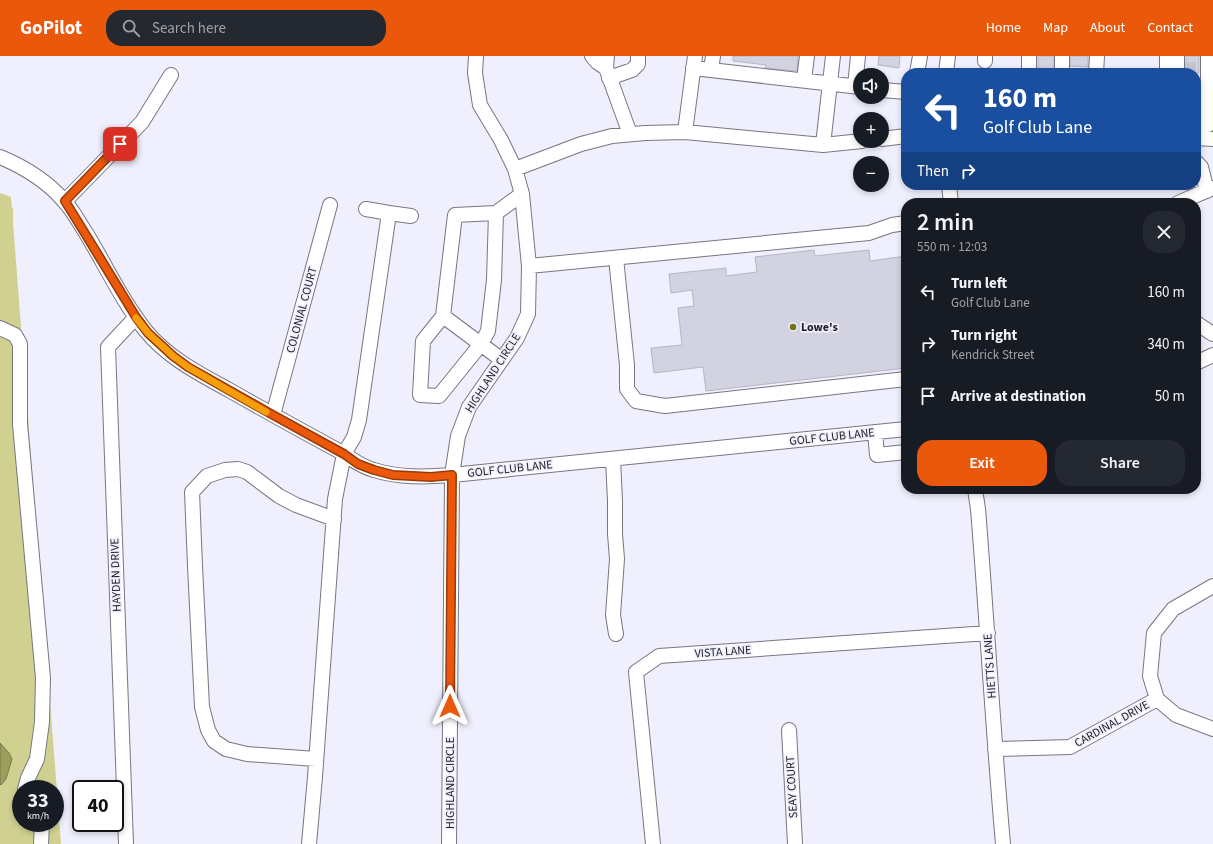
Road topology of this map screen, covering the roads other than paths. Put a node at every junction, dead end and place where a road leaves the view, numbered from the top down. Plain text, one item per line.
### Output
1 (476, 56) edge
2 (592, 56) edge
3 (638, 56) edge
4 (713, 56) edge
5 (806, 56) edge
6 (833, 56) edge
7 (858, 56) edge
8 (920, 56) edge
9 (948, 56) edge
10 (1029, 56) edge
11 (1062, 56) edge
12 (1097, 56) edge
13 (1167, 56) edge
14 (694, 62) edge
15 (607, 67) edge
16 (1207, 67) edge
17 (858, 68) edge
18 (918, 68) edge
19 (947, 68) edge
20 (1028, 68) edge
21 (1062, 68) edge
22 (1096, 68) edge
23 (1176, 68) edge
24 (711, 70) junction
25 (171, 75) dead end
26 (804, 80) junction
27 (830, 83) junction
28 (853, 86) edge
29 (889, 91) edge
30 (901, 92) edge
31 (1201, 125) edge
32 (685, 132) junction
33 (630, 134) junction
34 (901, 137) edge
35 (889, 138) edge
36 (1201, 138) edge
37 (1213, 139) edge
38 (853, 142) edge
39 (823, 145) junction
40 (0, 157) edge
41 (515, 169) junction
42 (1201, 169) edge
43 (1210, 190) edge
44 (522, 194) junction
45 (1190, 198) edge
46 (65, 201) junction
47 (330, 205) dead end
48 (366, 209) dead end
49 (389, 213) junction
50 (496, 213) junction
51 (411, 216) dead end
52 (901, 224) edge
53 (616, 258) junction
54 (529, 266) junction
55 (443, 316) junction
56 (136, 317) junction
57 (1201, 326) edge
58 (0, 328) edge
59 (1213, 334) edge
60 (481, 344) junction
61 (1213, 354) edge
62 (502, 360) junction
63 (1201, 360) edge
64 (901, 380) edge
65 (273, 415) junction
66 (901, 429) edge
67 (875, 432) junction
68 (901, 453) edge
69 (344, 454) junction
70 (613, 459) junction
71 (452, 475) junction
72 (976, 494) edge
73 (334, 519) junction
74 (1213, 586) edge
75 (988, 633) junction
76 (616, 634) dead end
77 (1157, 699) junction
78 (1213, 729) edge
79 (789, 730) dead end
80 (995, 749) junction
81 (316, 759) junction
82 (27, 780) edge
83 (42, 832) edge
84 (41, 844) edge
85 (126, 844) edge
86 (309, 844) edge
87 (449, 844) edge
88 (653, 844) edge
89 (795, 844) edge
90 (1003, 844) edge

1 - 41 street, HIGHLAND CIRCLE
2 - 15 street
3 - 15 street
4 - 24 street
5 - 26 street
6 - 27 street
7 - 17 street
8 - 18 street
9 - 19 street
10 - 20 street
11 - 21 street
12 - 22 street
13 - 23 street
14 - 24 street
14 - 32 street
15 - 33 street
16 - 31 street
24 - 26 street
25 - 46 street
26 - 27 street
27 - 28 street
27 - 39 street
29 - 30 street
32 - 33 street
32 - 39 street
33 - 41 street
34 - 35 street
36 - 37 street
38 - 39 street
40 - 46 street, GOLF CLUB LANE
41 - 44 street, HIGHLAND CIRCLE
42 - 43 street
43 - 45 street
44 - 50 street
44 - 54 street, HIGHLAND CIRCLE
46 - 56 street, GOLF CLUB LANE
47 - 65 street, COLONIAL COURT
48 - 49 street
49 - 51 street
49 - 69 street
50 - 55 street
50 - 60 street
52 - 53 street
53 - 54 street
53 - 64 street
54 - 62 street, HIGHLAND CIRCLE
55 - 60 street
55 - 60 street
56 - 65 street, GOLF CLUB LANE
56 - 85 street, HAYDEN DRIVE
57 - 59 street
58 - 82 street
60 - 62 street
61 - 63 street
62 - 71 street, HIGHLAND CIRCLE
65 - 69 street, GOLF CLUB LANE
66 - 67 street, GOLF CLUB LANE
67 - 68 street
67 - 70 street, GOLF CLUB LANE
69 - 71 street, GOLF CLUB LANE
69 - 73 street
70 - 71 street, GOLF CLUB LANE
70 - 76 street
71 - 87 street, HIGHLAND CIRCLE
72 - 75 street, HIETTS LANE
73 - 81 street
73 - 81 street
74 - 77 street
75 - 80 street, HIETTS LANE
75 - 88 street, VISTA LANE
77 - 78 street
77 - 80 street, CARDINAL DRIVE
79 - 89 street, SEAY COURT
80 - 90 street, HIETTS LANE
81 - 86 street
83 - 84 street

